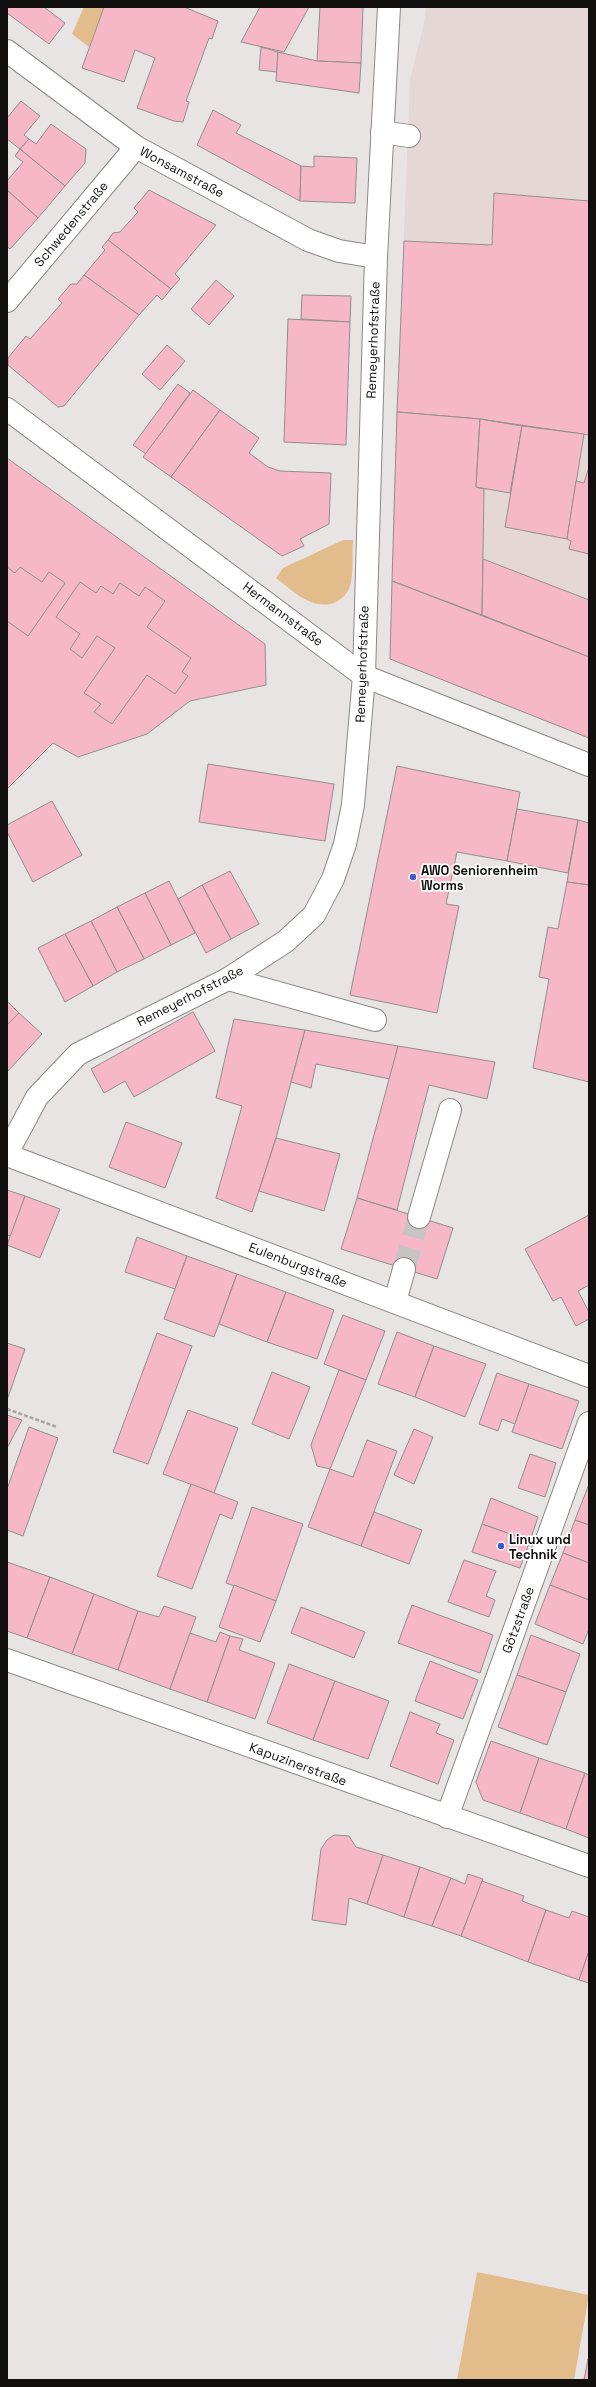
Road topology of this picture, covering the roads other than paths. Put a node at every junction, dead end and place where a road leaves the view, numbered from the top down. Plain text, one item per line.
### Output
1 (389, 7) edge
2 (7, 51) edge
3 (382, 132) junction
4 (409, 136) dead end
5 (136, 147) junction
6 (376, 257) junction
7 (7, 301) edge
8 (7, 409) edge
9 (364, 676) junction
10 (589, 764) edge
11 (228, 979) junction
12 (376, 1020) dead end
13 (450, 1110) dead end
14 (7, 1154) edge
15 (419, 1217) tunnel mouth
16 (404, 1269) tunnel mouth
17 (395, 1302) junction
18 (589, 1376) edge
19 (589, 1424) edge
20 (7, 1660) edge
21 (447, 1817) junction
22 (589, 1866) edge

1 - 3 street, Remeyerhofstraße
2 - 5 street, Wonsamstraße
3 - 4 street
3 - 6 street, Remeyerhofstraße
5 - 6 street, Wonsamstraße
5 - 7 street, Schwedenstraße
6 - 9 street, Remeyerhofstraße
8 - 9 street, Hermannstraße
9 - 10 street, Hermannstraße
9 - 11 street, Remeyerhofstraße
11 - 12 street
11 - 14 street, Remeyerhofstraße
13 - 15 street
14 - 17 street, Eulenburgstraße
16 - 17 street
17 - 18 street, Eulenburgstraße
19 - 21 street, Götzstraße
20 - 21 street, Kapuzinerstraße
21 - 22 street, Kapuzinerstraße

